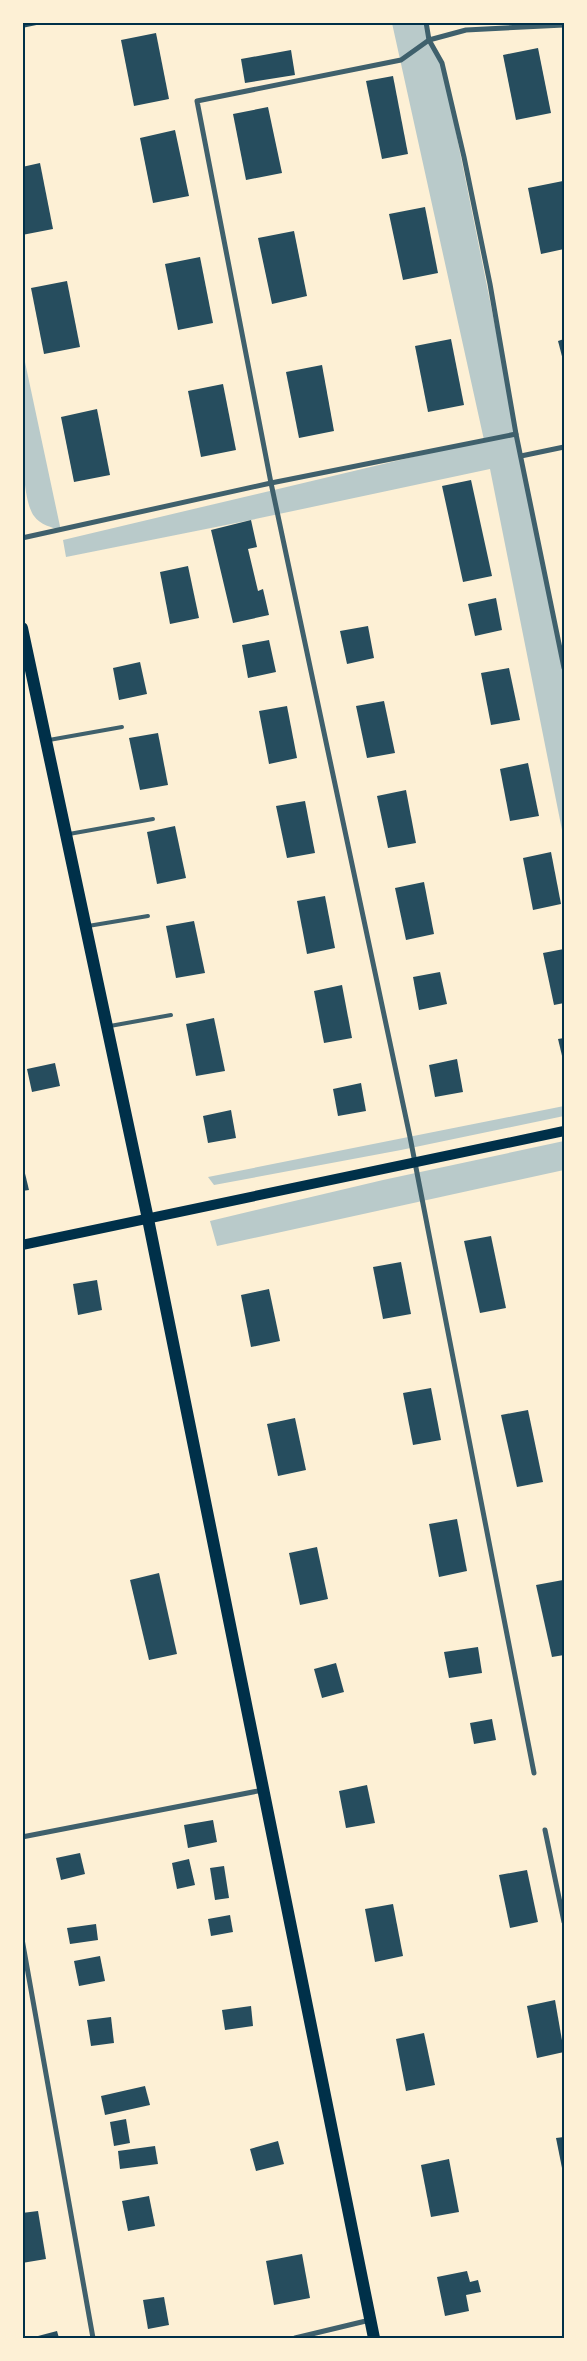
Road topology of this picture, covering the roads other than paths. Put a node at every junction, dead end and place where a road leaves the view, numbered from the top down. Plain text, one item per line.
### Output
1 (426, 22) edge
2 (564, 25) edge
3 (429, 40) junction
4 (516, 434) junction
5 (564, 447) edge
6 (521, 456) junction
7 (271, 483) junction
8 (22, 538) edge
9 (22, 628) edge
10 (564, 668) edge
11 (122, 727) dead end
12 (46, 740) junction
13 (153, 819) dead end
14 (66, 834) junction
15 (148, 916) dead end
16 (86, 926) junction
17 (171, 1016) dead end
18 (107, 1026) junction
19 (564, 1131) edge
20 (414, 1162) junction
21 (148, 1219) junction
22 (22, 1244) edge
23 (534, 1773) dead end
24 (264, 1790) junction
25 (546, 1830) dead end
26 (22, 1837) edge
27 (564, 1922) edge
28 (22, 1938) edge
29 (370, 2320) junction
30 (93, 2338) edge
31 (295, 2338) edge
32 (374, 2338) edge

1 - 3 street
2 - 3 street
3 - 4 street
3 - 7 street
4 - 6 street
4 - 7 street
5 - 6 street
6 - 10 street
7 - 8 street
7 - 20 street
9 - 12 main road
11 - 12 lane
12 - 14 main road
13 - 14 lane
14 - 16 main road
15 - 16 lane
16 - 18 main road
17 - 18 lane
18 - 21 main road
19 - 20 main road
20 - 21 main road
20 - 23 street
21 - 22 main road
21 - 24 main road
24 - 26 street
24 - 29 main road
25 - 27 street
28 - 30 street
29 - 31 street
29 - 32 main road

